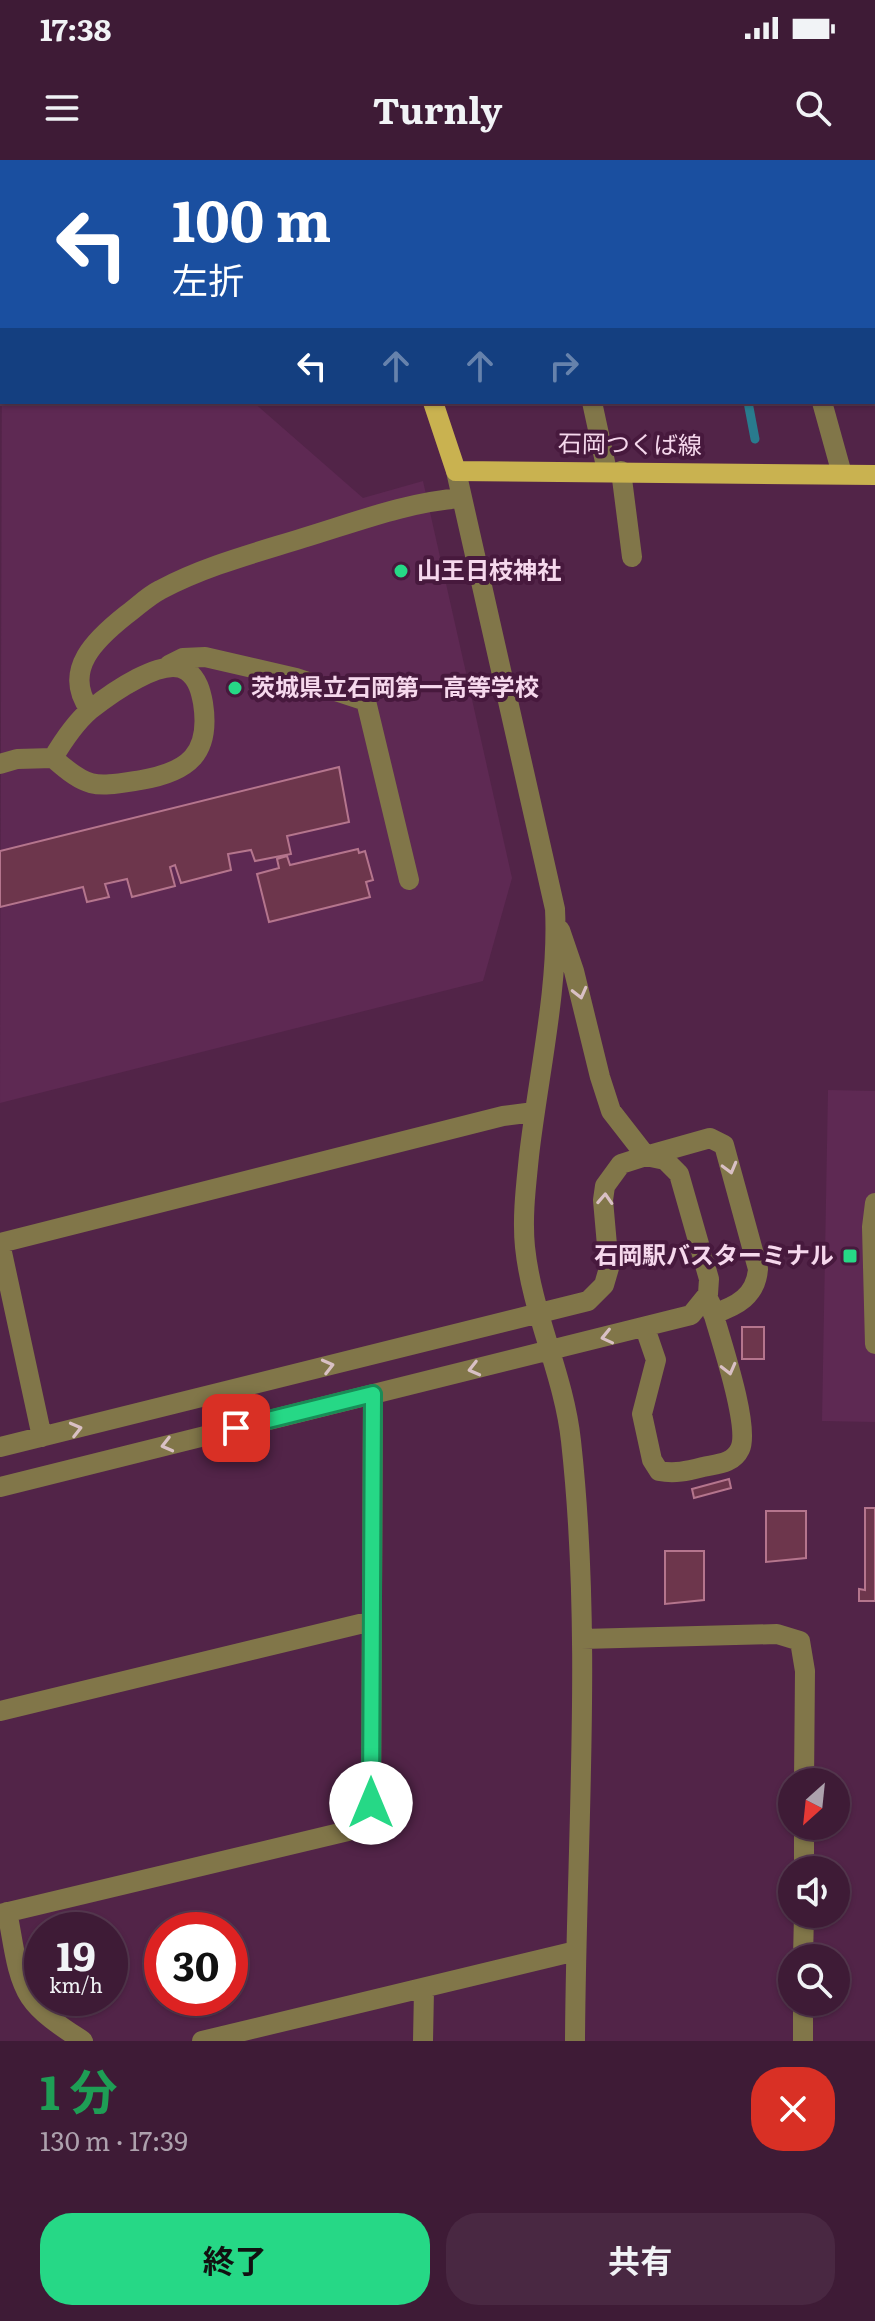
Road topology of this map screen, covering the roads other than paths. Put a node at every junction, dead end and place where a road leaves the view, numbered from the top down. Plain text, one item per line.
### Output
1 (434, 404) edge
2 (593, 404) edge
3 (823, 404) edge
4 (456, 471) junction
5 (614, 471) junction
6 (842, 474) junction
7 (875, 475) edge
8 (462, 498) junction
9 (632, 557) dead end
10 (169, 665) junction
11 (90, 710) junction
12 (53, 758) junction
13 (0, 764) edge
14 (409, 880) dead end
15 (556, 919) junction
16 (534, 1112) junction
17 (646, 1156) junction
18 (875, 1203) edge
19 (0, 1243) edge
20 (710, 1304) junction
21 (538, 1315) junction
22 (645, 1328) junction
23 (875, 1344) edge
24 (549, 1350) junction
25 (373, 1394) junction
26 (42, 1437) junction
27 (0, 1447) edge
28 (0, 1487) edge
29 (372, 1621) junction
30 (582, 1639) junction
31 (0, 1711) edge
32 (804, 1768) edge
33 (4, 1913) edge
34 (576, 1951) junction
35 (424, 1990) junction
36 (803, 2016) edge
37 (83, 2041) edge
38 (202, 2041) edge
39 (423, 2041) edge
40 (575, 2041) edge
41 (803, 2041) edge

1 - 4 main road
2 - 5 street
3 - 6 street
4 - 5 main road, 石岡つくば線
4 - 8 street
5 - 6 main road, 石岡つくば線
5 - 9 street
6 - 7 main road, 石岡つくば線
8 - 11 street
8 - 15 street
10 - 11 street
10 - 12 street
10 - 14 street
11 - 12 street
12 - 13 street
15 - 16 street
15 -> 17 street
16 - 19 street
16 - 21 street
17 - 20 street
17 -> 20 street
21 -> 17 street
18 - 23 street
19 - 26 street
20 - 22 street
20 -> 22 street
21 - 24 street
26 -> 21 street
22 -> 24 street
24 -> 25 street
24 - 30 street
25 -> 28 street
25 - 29 street
26 - 27 street
29 - 31 street
29 - 33 street
30 - 32 street
30 - 34 street
33 - 37 street
34 - 35 street
34 - 40 street
35 - 38 street
35 - 39 street
36 - 41 street

